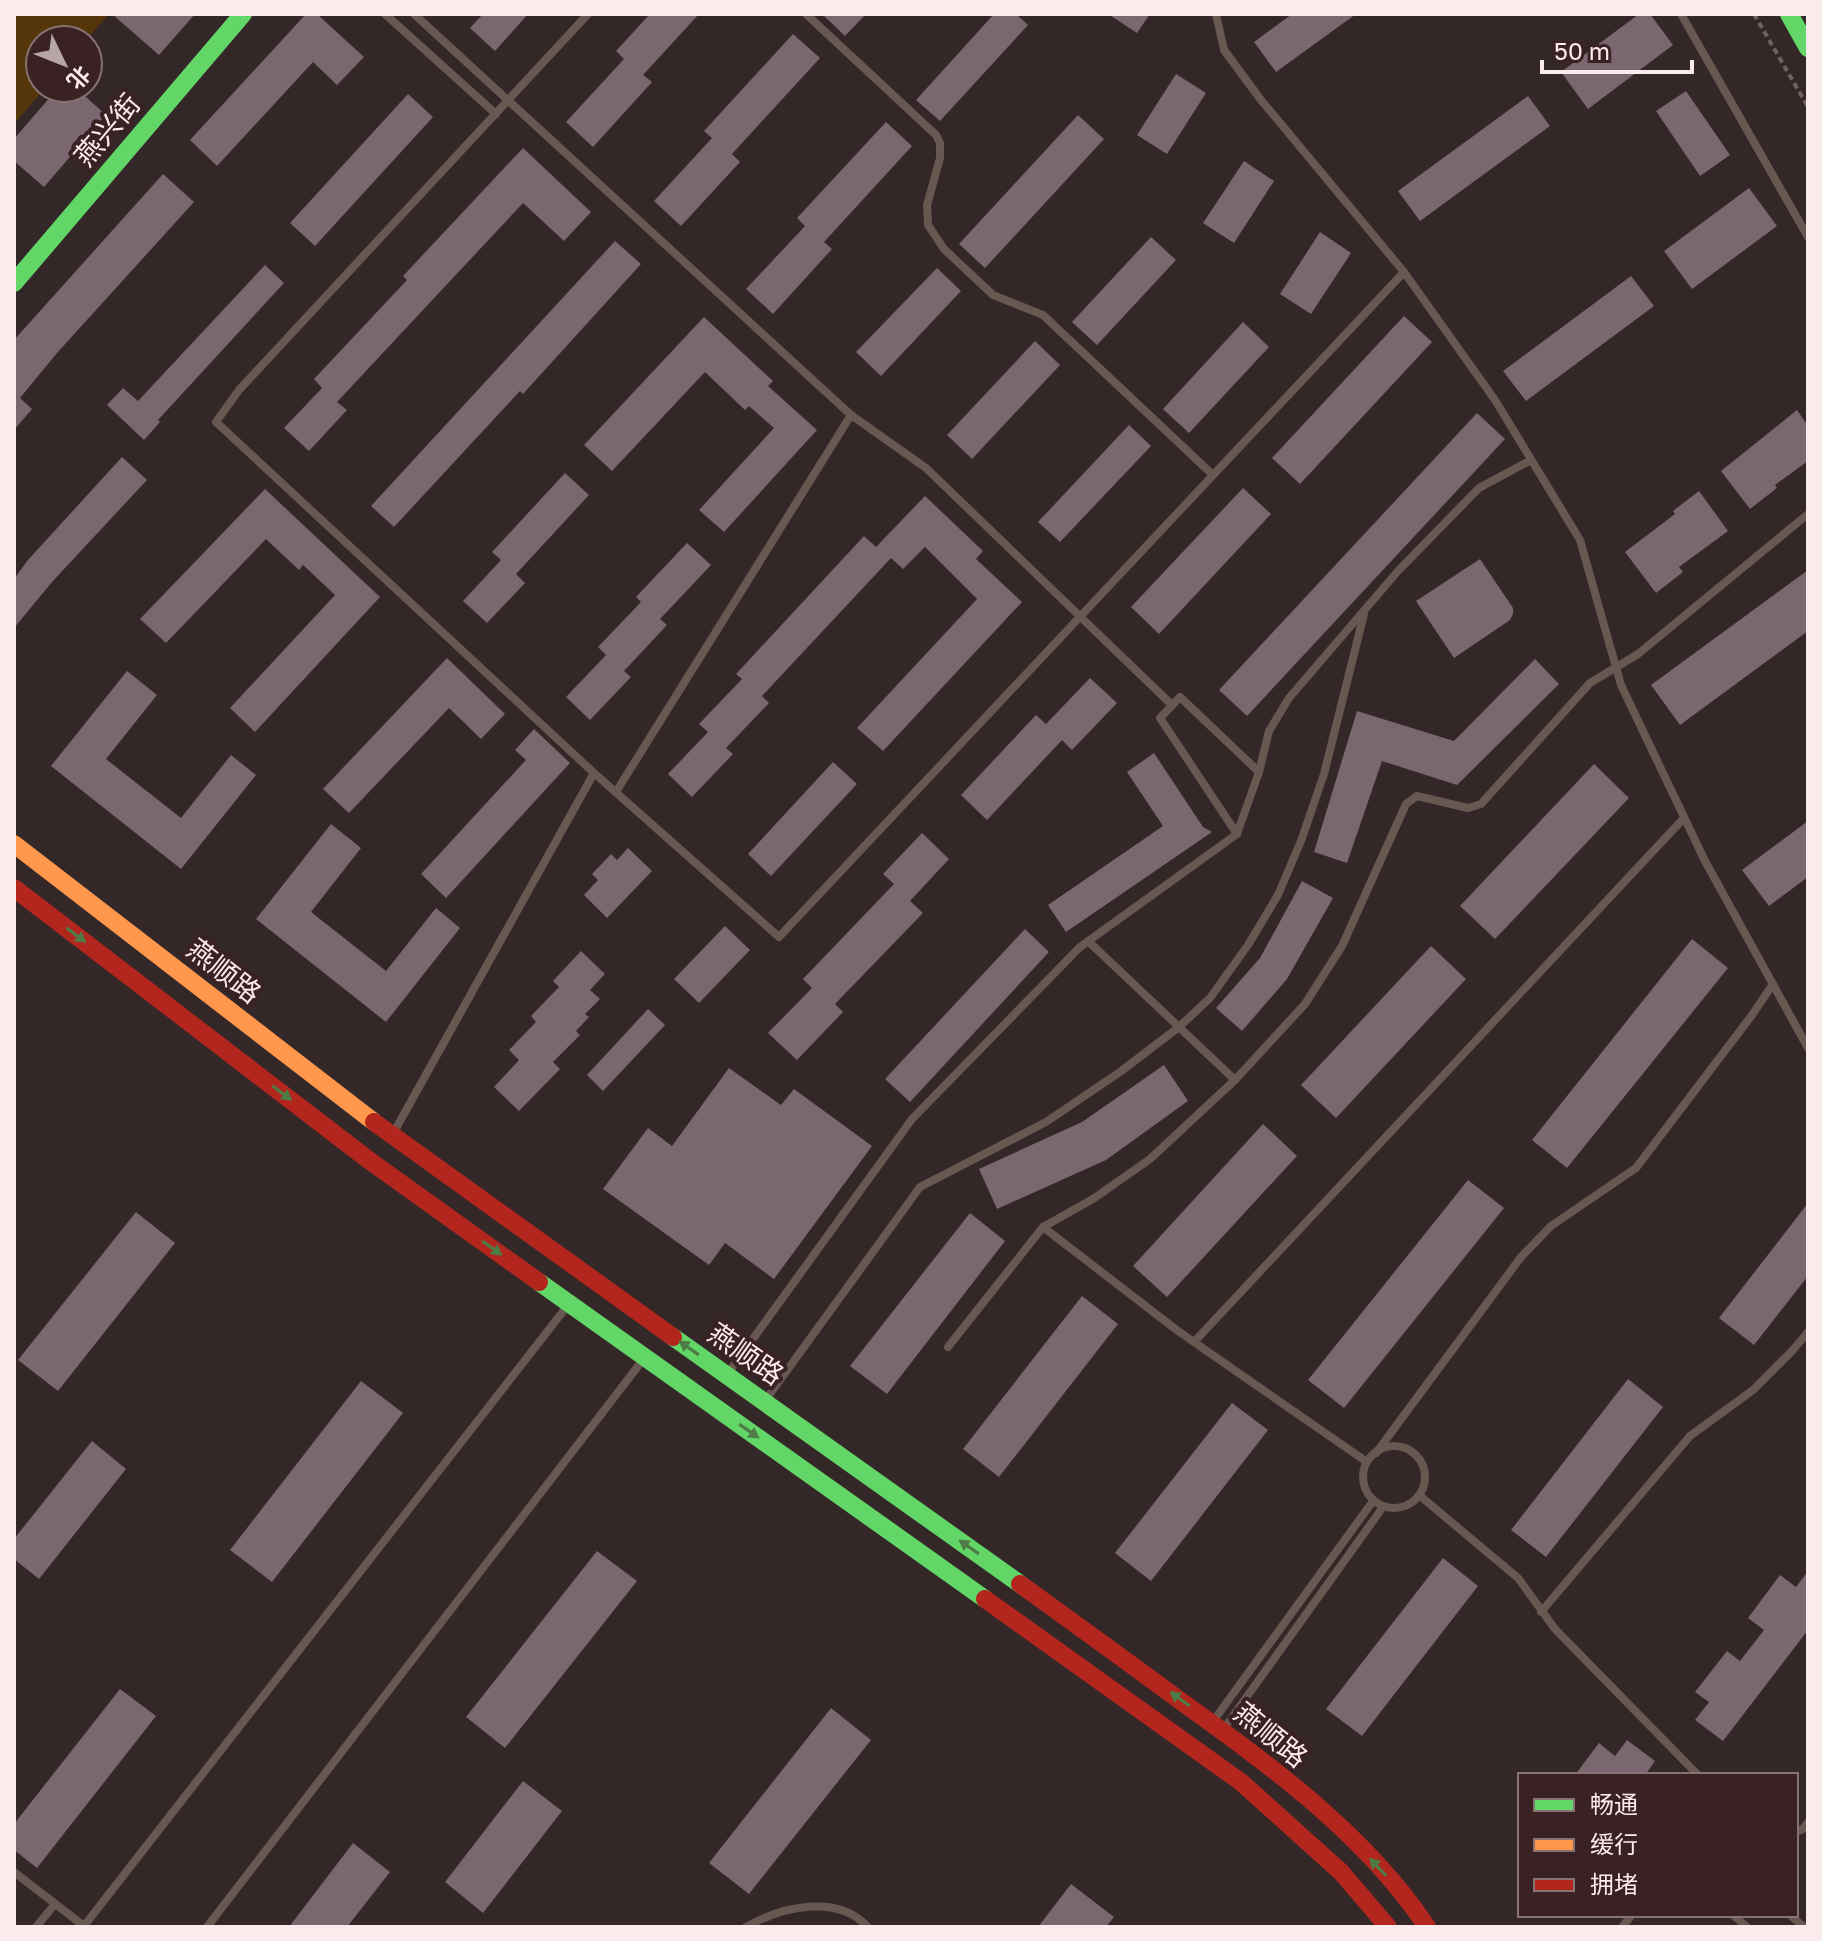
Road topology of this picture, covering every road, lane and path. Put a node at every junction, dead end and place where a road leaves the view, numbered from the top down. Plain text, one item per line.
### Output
1 (243, 14) edge
2 (385, 14) edge
3 (414, 14) edge
4 (588, 14) edge
5 (806, 14) edge
6 (1216, 14) edge
7 (1681, 14) edge
8 (1754, 14) edge
9 (1789, 14) edge
10 (1808, 48) edge
11 (508, 100) junction
12 (1808, 107) edge
13 (496, 114) junction
14 (1808, 237) edge
15 (1404, 272) junction
16 (14, 283) edge
17 (851, 415) junction
18 (1531, 460) junction
19 (1213, 475) junction
20 (1808, 514) edge
21 (1365, 609) junction
22 (1080, 617) junction
23 (1616, 666) junction
24 (1172, 705) junction
25 (1259, 772) junction
26 (594, 773) junction
27 (616, 792) junction
28 (1684, 818) junction
29 (1237, 834) junction
30 (14, 844) edge
31 (14, 888) edge
32 (1088, 941) junction
33 (1773, 984) junction
34 (1179, 1027) junction
35 (1808, 1048) edge
36 (1235, 1080) junction
37 (392, 1136) junction
38 (1043, 1227) junction
39 (569, 1303) junction
40 (1808, 1332) edge
41 (1195, 1341) junction
42 (948, 1347) dead end
43 (645, 1357) junction
44 (727, 1375) junction
45 (765, 1402) junction
46 (1376, 1453) junction
47 (1367, 1462) junction
48 (1419, 1495) junction
49 (1373, 1501) junction
50 (1383, 1507) junction
51 (1541, 1612) junction
52 (1217, 1727) junction
53 (1696, 1773) edge
54 (14, 1872) edge
55 (55, 1904) junction
56 (36, 1927) edge
57 (207, 1927) edge
58 (746, 1927) edge
59 (868, 1927) edge
60 (1388, 1927) edge
61 (1427, 1927) edge

1 - 16 main road, 燕兴街
2 - 13 lane
3 - 11 lane
4 - 11 lane
5 - 19 lane
6 - 15 lane
7 - 14 lane
8 - 12 path
9 - 10 main road
11 - 13 lane
11 - 17 lane
13 - 26 lane
15 - 18 lane
15 - 19 lane
17 - 22 lane
17 - 27 lane
18 - 21 lane
18 - 23 lane
19 - 22 lane
20 - 23 lane
21 - 25 lane
21 - 34 lane
22 - 24 lane
22 - 27 lane
23 - 28 lane
23 - 36 lane
24 - 25 lane
24 - 29 lane
25 - 29 lane
26 - 27 lane
26 - 37 lane
28 - 33 lane
28 - 41 lane
29 - 32 lane
30 - 37 main road, 燕顺路
31 -> 39 main road, 燕顺路
32 - 34 lane
32 - 44 lane
33 - 35 lane
33 - 46 lane
34 - 36 lane
34 - 45 lane
36 - 38 lane
44 -> 37 main road, 燕顺路
38 - 41 lane
38 - 42 lane
39 - 43 main road, 燕顺路
39 - 55 lane
40 - 51 lane
41 - 47 lane
43 - 57 lane
43 -> 60 main road, 燕顺路
44 - 45 main road, 燕顺路
52 -> 45 main road, 燕顺路
46 - 47 lane
46 - 48 lane
47 - 49 lane
48 - 50 lane
48 - 51 lane
49 - 50 lane
49 - 52 lane
50 - 52 lane
51 - 53 lane
61 -> 52 main road, 燕顺路
54 - 55 lane
55 - 56 lane
58 - 59 lane

